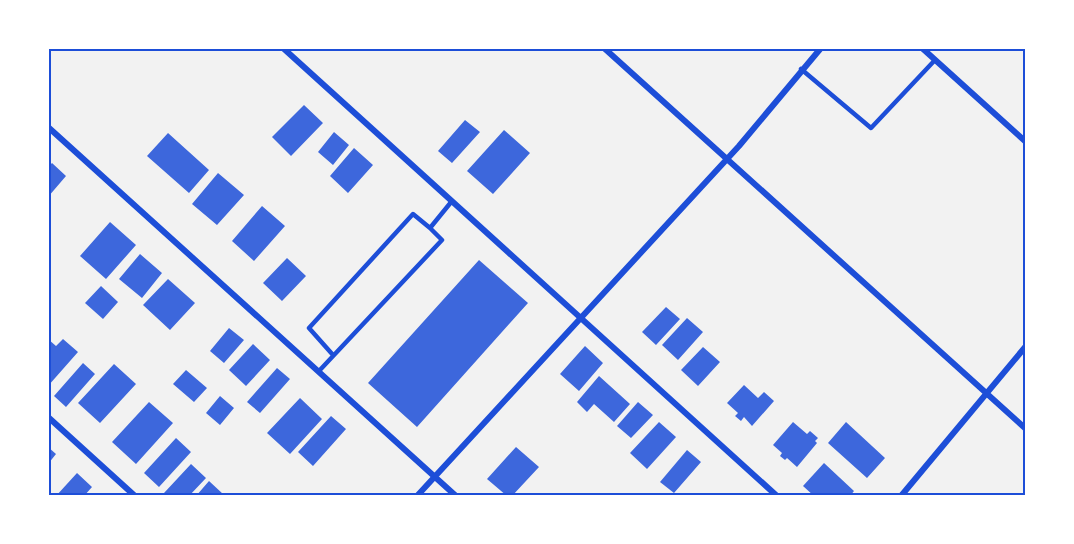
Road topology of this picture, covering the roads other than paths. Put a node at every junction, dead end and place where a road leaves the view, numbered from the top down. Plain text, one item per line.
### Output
1 (284, 48) edge
2 (604, 48) edge
3 (820, 48) edge
4 (922, 48) edge
5 (935, 60) junction
6 (801, 69) junction
7 (48, 127) edge
8 (1026, 142) edge
9 (727, 160) junction
10 (452, 201) junction
11 (430, 228) junction
12 (583, 319) junction
13 (1026, 346) edge
14 (333, 354) junction
15 (318, 370) junction
16 (986, 393) junction
17 (48, 417) edge
18 (1026, 429) edge
19 (435, 476) junction
20 (135, 496) edge
21 (417, 496) edge
22 (456, 496) edge
23 (777, 496) edge
24 (901, 496) edge

1 - 10 street
2 - 9 street
3 - 6 street
4 - 5 street
5 - 6 lane
5 - 8 street
6 - 9 street
7 - 15 street
9 - 12 street
9 - 16 street
10 - 11 lane
10 - 12 street
11 - 14 lane
11 - 14 lane
12 - 19 street
12 - 23 street
13 - 16 street
14 - 15 lane
15 - 19 street
16 - 18 street
16 - 24 street
17 - 20 street
19 - 21 street
19 - 22 street

